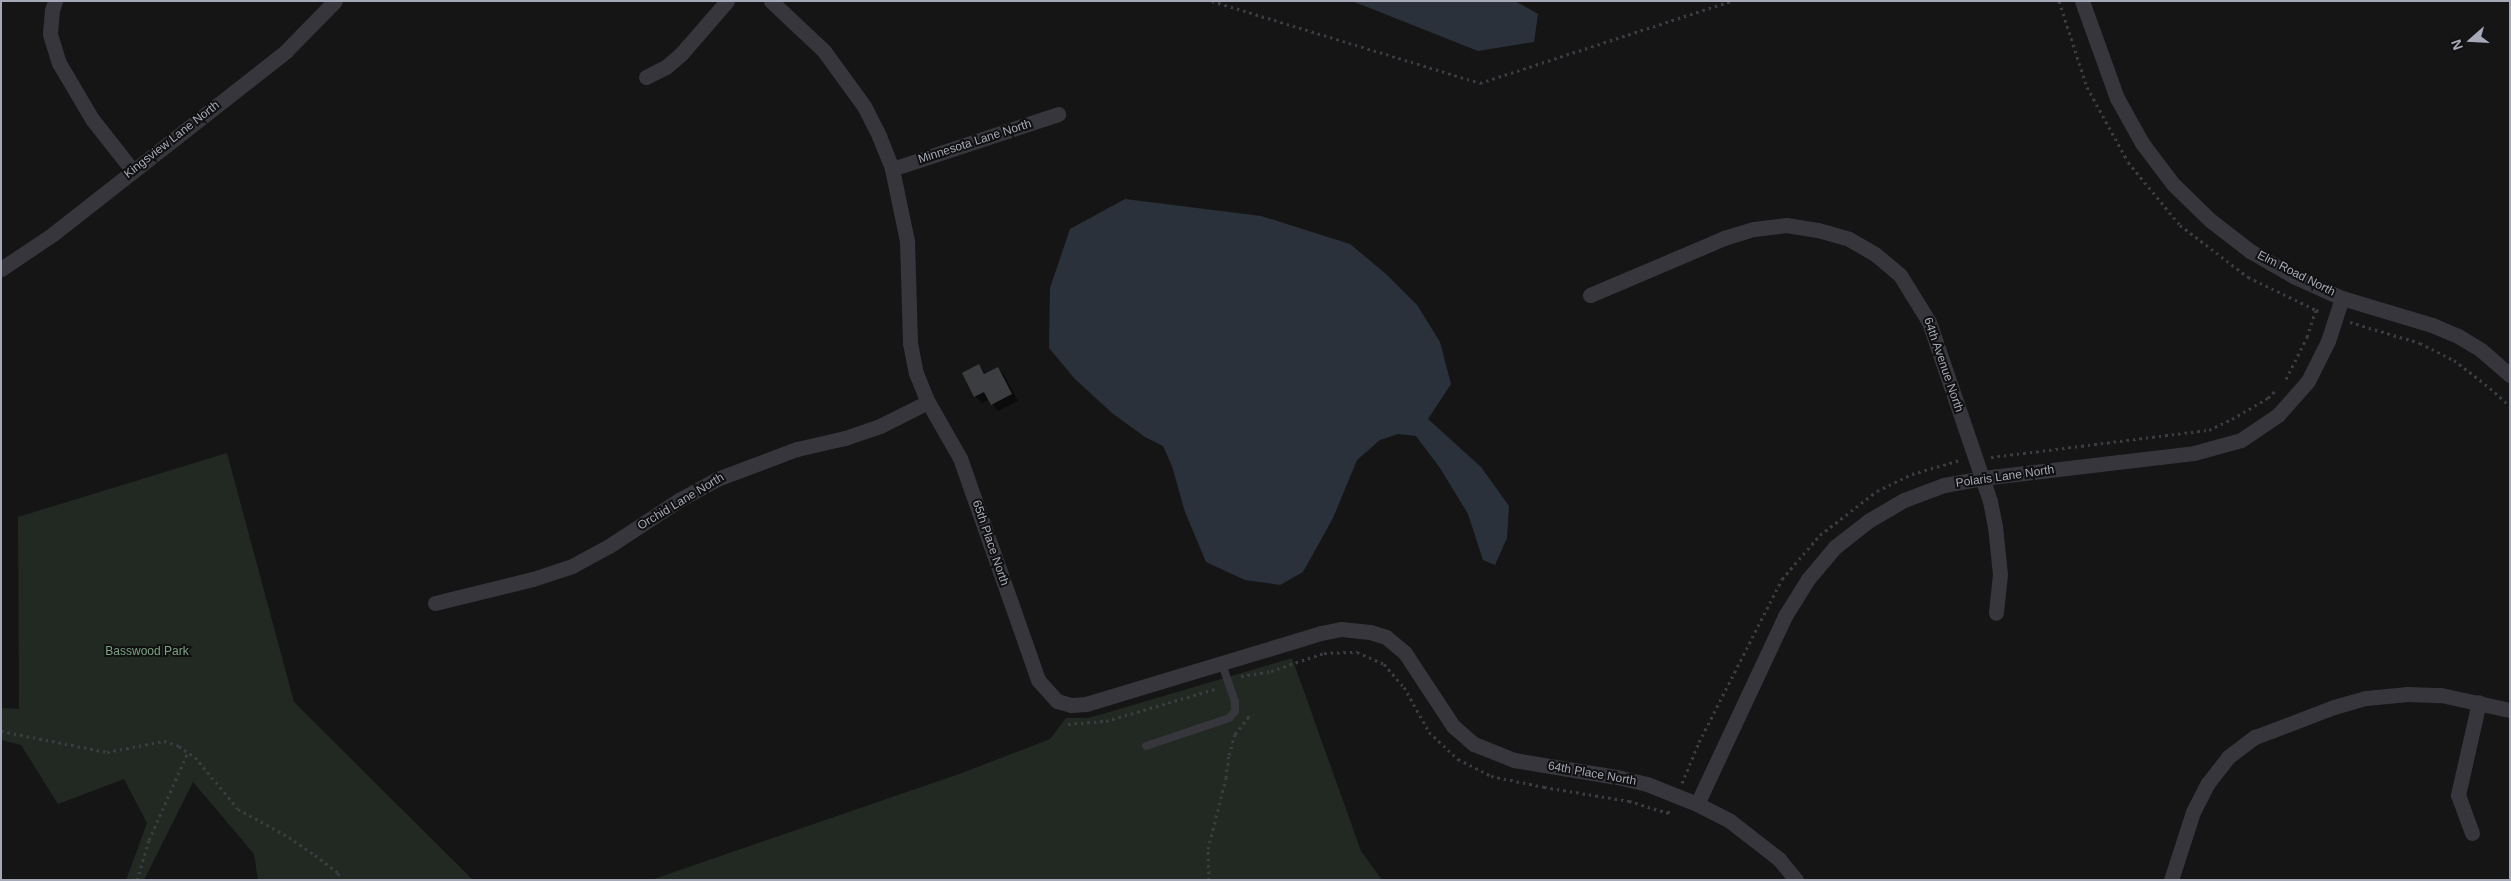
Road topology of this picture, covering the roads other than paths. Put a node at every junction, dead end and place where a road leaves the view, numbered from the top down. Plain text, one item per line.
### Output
1 (55, 1) edge
2 (335, 1) edge
3 (727, 1) edge
4 (771, 1) edge
5 (2082, 1) edge
6 (646, 76) dead end
7 (1058, 114) dead end
8 (892, 169) junction
9 (133, 171) junction
10 (1, 269) edge
11 (1590, 295) dead end
12 (2342, 298) junction
13 (2510, 375) edge
14 (928, 402) junction
15 (1982, 478) junction
16 (435, 603) dead end
17 (1996, 613) dead end
18 (1222, 664) junction
19 (2479, 702) junction
20 (1439, 705) joint
21 (2510, 710) edge
22 (1146, 746) dead end
23 (1697, 804) junction
24 (2472, 833) dead end
25 (1796, 880) edge
26 (2170, 880) edge

1 - 9 street
2 - 9 street, Kingsview Lane North
3 - 6 street
4 - 8 street, 65th Place North
5 - 12 street, Elm Road North
7 - 8 street, Minnesota Lane North
8 - 14 street, 65th Place North
9 - 10 street, Kingsview Lane North
11 - 15 street, 64th Avenue North
12 - 13 street, Elm Road North
12 - 15 street, Polaris Lane North
14 - 16 street, Orchid Lane North
14 - 18 street, 65th Place North
15 - 17 street, 64th Avenue North
15 - 23 street, Polaris Lane North
18 - 20 street, 65th Place North
18 - 22 lane
19 - 21 street
19 - 24 street
19 - 26 street
20 - 23 street, 64th Place North
23 - 25 street, 64th Place North

